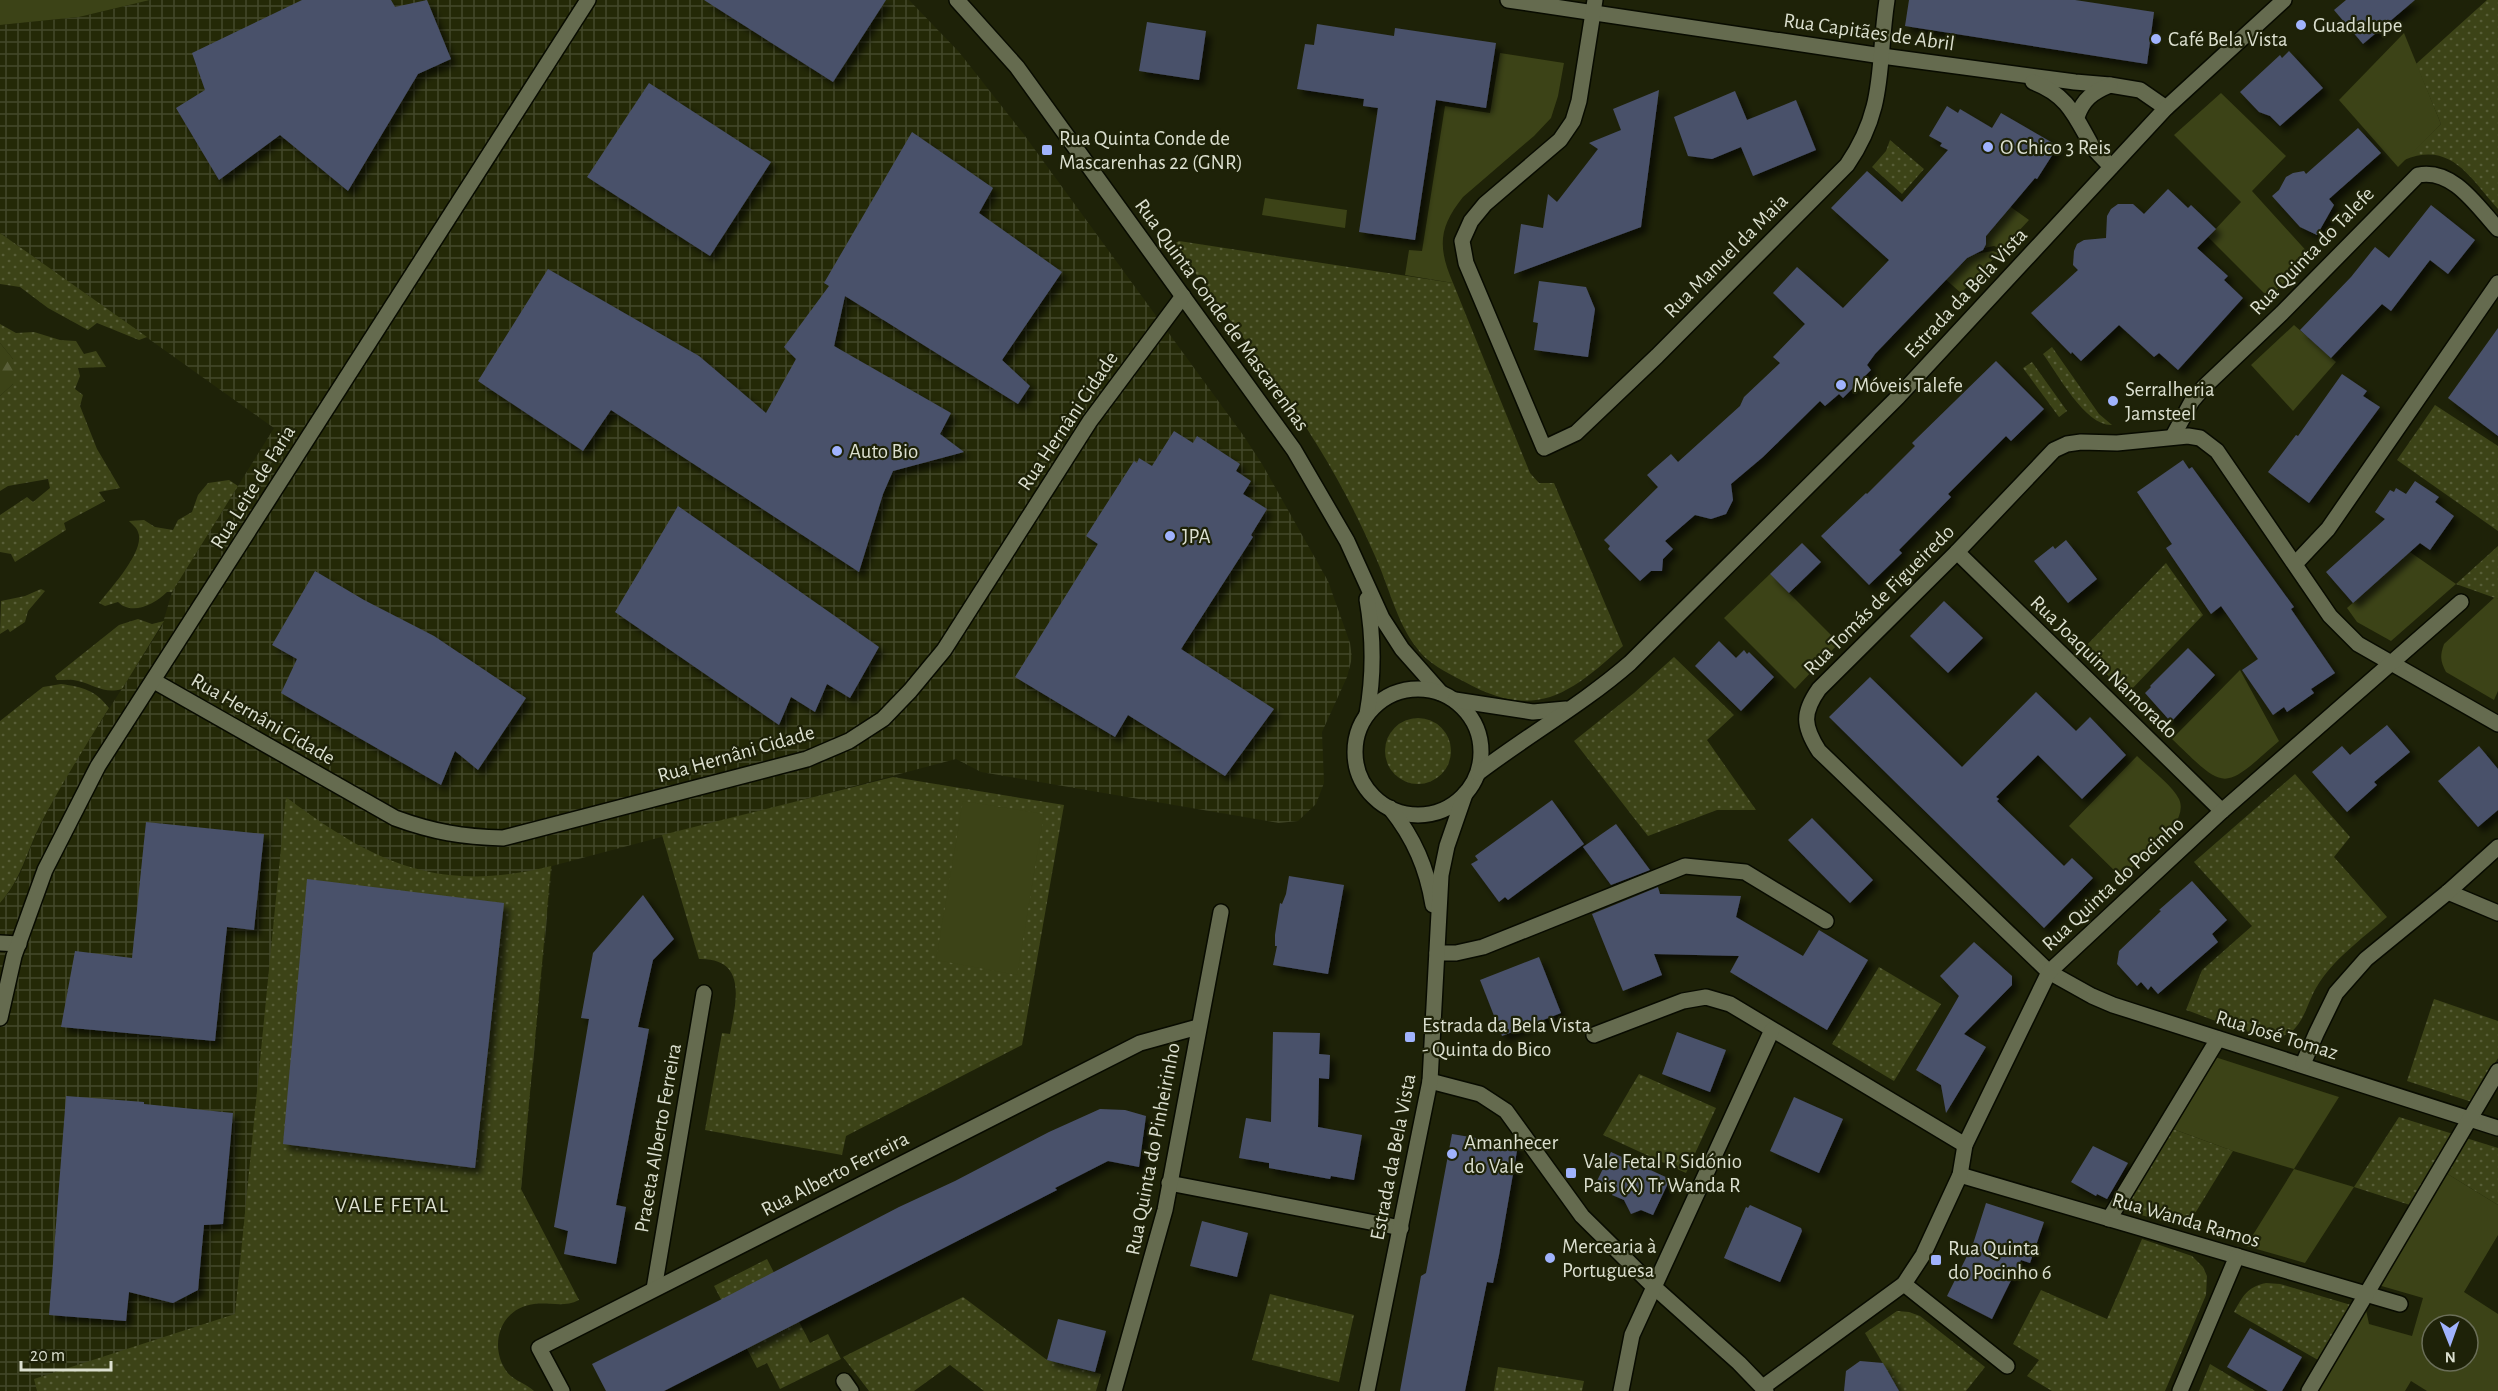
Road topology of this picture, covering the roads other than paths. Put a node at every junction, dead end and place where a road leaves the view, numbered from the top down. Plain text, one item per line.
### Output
1 (588, 0) edge
2 (957, 0) edge
3 (1509, 0) edge
4 (1887, 0) edge
5 (2284, 0) edge
6 (1594, 6) edge
7 (1882, 56) junction
8 (2011, 74) junction
9 (2110, 85) junction
10 (2166, 108) junction
11 (2077, 117) junction
12 (2111, 167) junction
13 (2498, 229) edge
14 (2498, 283) edge
15 (1183, 296) junction
16 (2174, 436) junction
17 (1957, 552) junction
18 (2295, 564) junction
19 (1365, 584) junction
20 (2461, 602) dead end
21 (2392, 663) junction
22 (154, 681) junction
23 (1448, 696) junction
24 (1569, 708) junction
25 (1366, 714) junction
26 (2498, 724) edge
27 (1478, 773) junction
28 (1465, 794) junction
29 (1390, 808) junction
30 (2222, 811) junction
31 (2498, 847) edge
32 (2448, 892) junction
33 (1221, 912) dead end
34 (2498, 913) edge
35 (1826, 921) dead end
36 (1437, 928) junction
37 (0, 943) edge
38 (19, 944) junction
39 (1437, 953) junction
40 (2049, 972) junction
41 (704, 993) dead end
42 (0, 1018) edge
43 (1198, 1028) junction
44 (1772, 1030) junction
45 (1594, 1035) dead end
46 (2218, 1039) junction
47 (2303, 1064) junction
48 (2498, 1071) edge
49 (1430, 1081) junction
50 (2469, 1119) junction
51 (2498, 1128) edge
52 (1965, 1145) junction
53 (1960, 1175) junction
54 (1169, 1183) junction
55 (2109, 1219) junction
56 (1401, 1228) junction
57 (2237, 1256) junction
58 (1904, 1284) junction
59 (1653, 1286) junction
60 (654, 1289) junction
61 (2366, 1294) junction
62 (2400, 1304) dead end
63 (2007, 1365) dead end
64 (1764, 1389) edge
65 (562, 1391) edge
66 (1114, 1391) edge
67 (1367, 1391) edge
68 (1622, 1391) edge
69 (2180, 1391) edge
70 (2309, 1391) edge

1 - 22 street, Rua Leite de Faria
2 - 15 street, Rua Quinta Conde de Mascarenhas
3 - 6 street, Rua Capitães de Abril
4 - 7 street, Rua Manuel da Maia
5 - 10 street, Estrada da Bela Vista
6 - 7 street, Rua Capitães de Abril
6 - 7 street, Rua Manuel da Maia
7 - 8 street, Rua Capitães de Abril
8 - 9 street, Rua Capitães de Abril
8 - 11 street, Rua Capitães de Abril
9 - 10 street, Rua Capitães de Abril
9 - 11 street
10 - 12 street, Estrada da Bela Vista
11 - 12 street, Rua Capitães de Abril
12 - 24 street, Estrada da Bela Vista
13 - 16 street, Rua Quinta do Talefe
14 - 18 street
15 - 19 street, Rua Quinta Conde de Mascarenhas
15 - 22 street, Rua Hernâni Cidade
16 - 17 street, Rua Tomás de Figueiredo
16 - 18 street, Rua Tomás de Figueiredo
17 - 30 street, Rua Joaquim Namorado
17 - 40 street, Rua Tomás de Figueiredo
18 - 21 street, Rua Tomás de Figueiredo
19 - 23 street, Rua Quinta Conde de Mascarenhas
19 - 25 street, Rua Quinta Conde de Mascarenhas
20 - 21 street, Rua Quinta do Pocinho
21 - 26 street, Rua Tomás de Figueiredo
21 - 30 street, Rua Quinta do Pocinho
22 - 38 street, Rua Leite de Faria
23 - 24 street
23 - 25 street
23 - 27 street
24 - 27 street, Estrada da Bela Vista
25 - 29 street
27 - 28 street
28 - 29 street
28 - 36 street
29 - 36 street
30 - 40 street, Rua Quinta do Pocinho
31 - 32 street
32 - 34 street
32 - 47 street
33 - 43 street, Rua Quinta do Pinheirinho
35 - 39 street
36 - 39 street, Estrada da Bela Vista
37 - 38 street
38 - 42 street, Rua Leite de Faria
39 - 49 street, Estrada da Bela Vista
40 - 46 street, Rua José Tomaz
40 - 52 street, Rua Quinta do Pocinho
41 - 60 street, Praceta Alberto Ferreira
43 - 54 street, Rua Quinta do Pinheirinho
43 - 60 street, Rua Alberto Ferreira
44 - 45 street
44 - 52 street
44 - 59 street
46 - 47 street, Rua José Tomaz
46 - 55 street
47 - 50 street, Rua José Tomaz
48 - 50 street
49 - 56 street, Estrada da Bela Vista
49 - 59 street
50 - 51 street, Rua José Tomaz
50 - 61 street
52 - 53 street, Rua Quinta do Pocinho
53 - 55 street, Rua Wanda Ramos
53 - 58 street, Rua Quinta do Pocinho
54 - 56 street
54 - 66 street, Rua Quinta do Pinheirinho
55 - 57 street, Rua Wanda Ramos
56 - 67 street, Estrada da Bela Vista
57 - 61 street, Rua Wanda Ramos
57 - 69 street
58 - 63 street
58 - 64 street, Rua Quinta do Pocinho
59 - 64 street
59 - 68 street
60 - 65 street, Rua Alberto Ferreira
61 - 62 street, Rua Wanda Ramos
61 - 70 street

